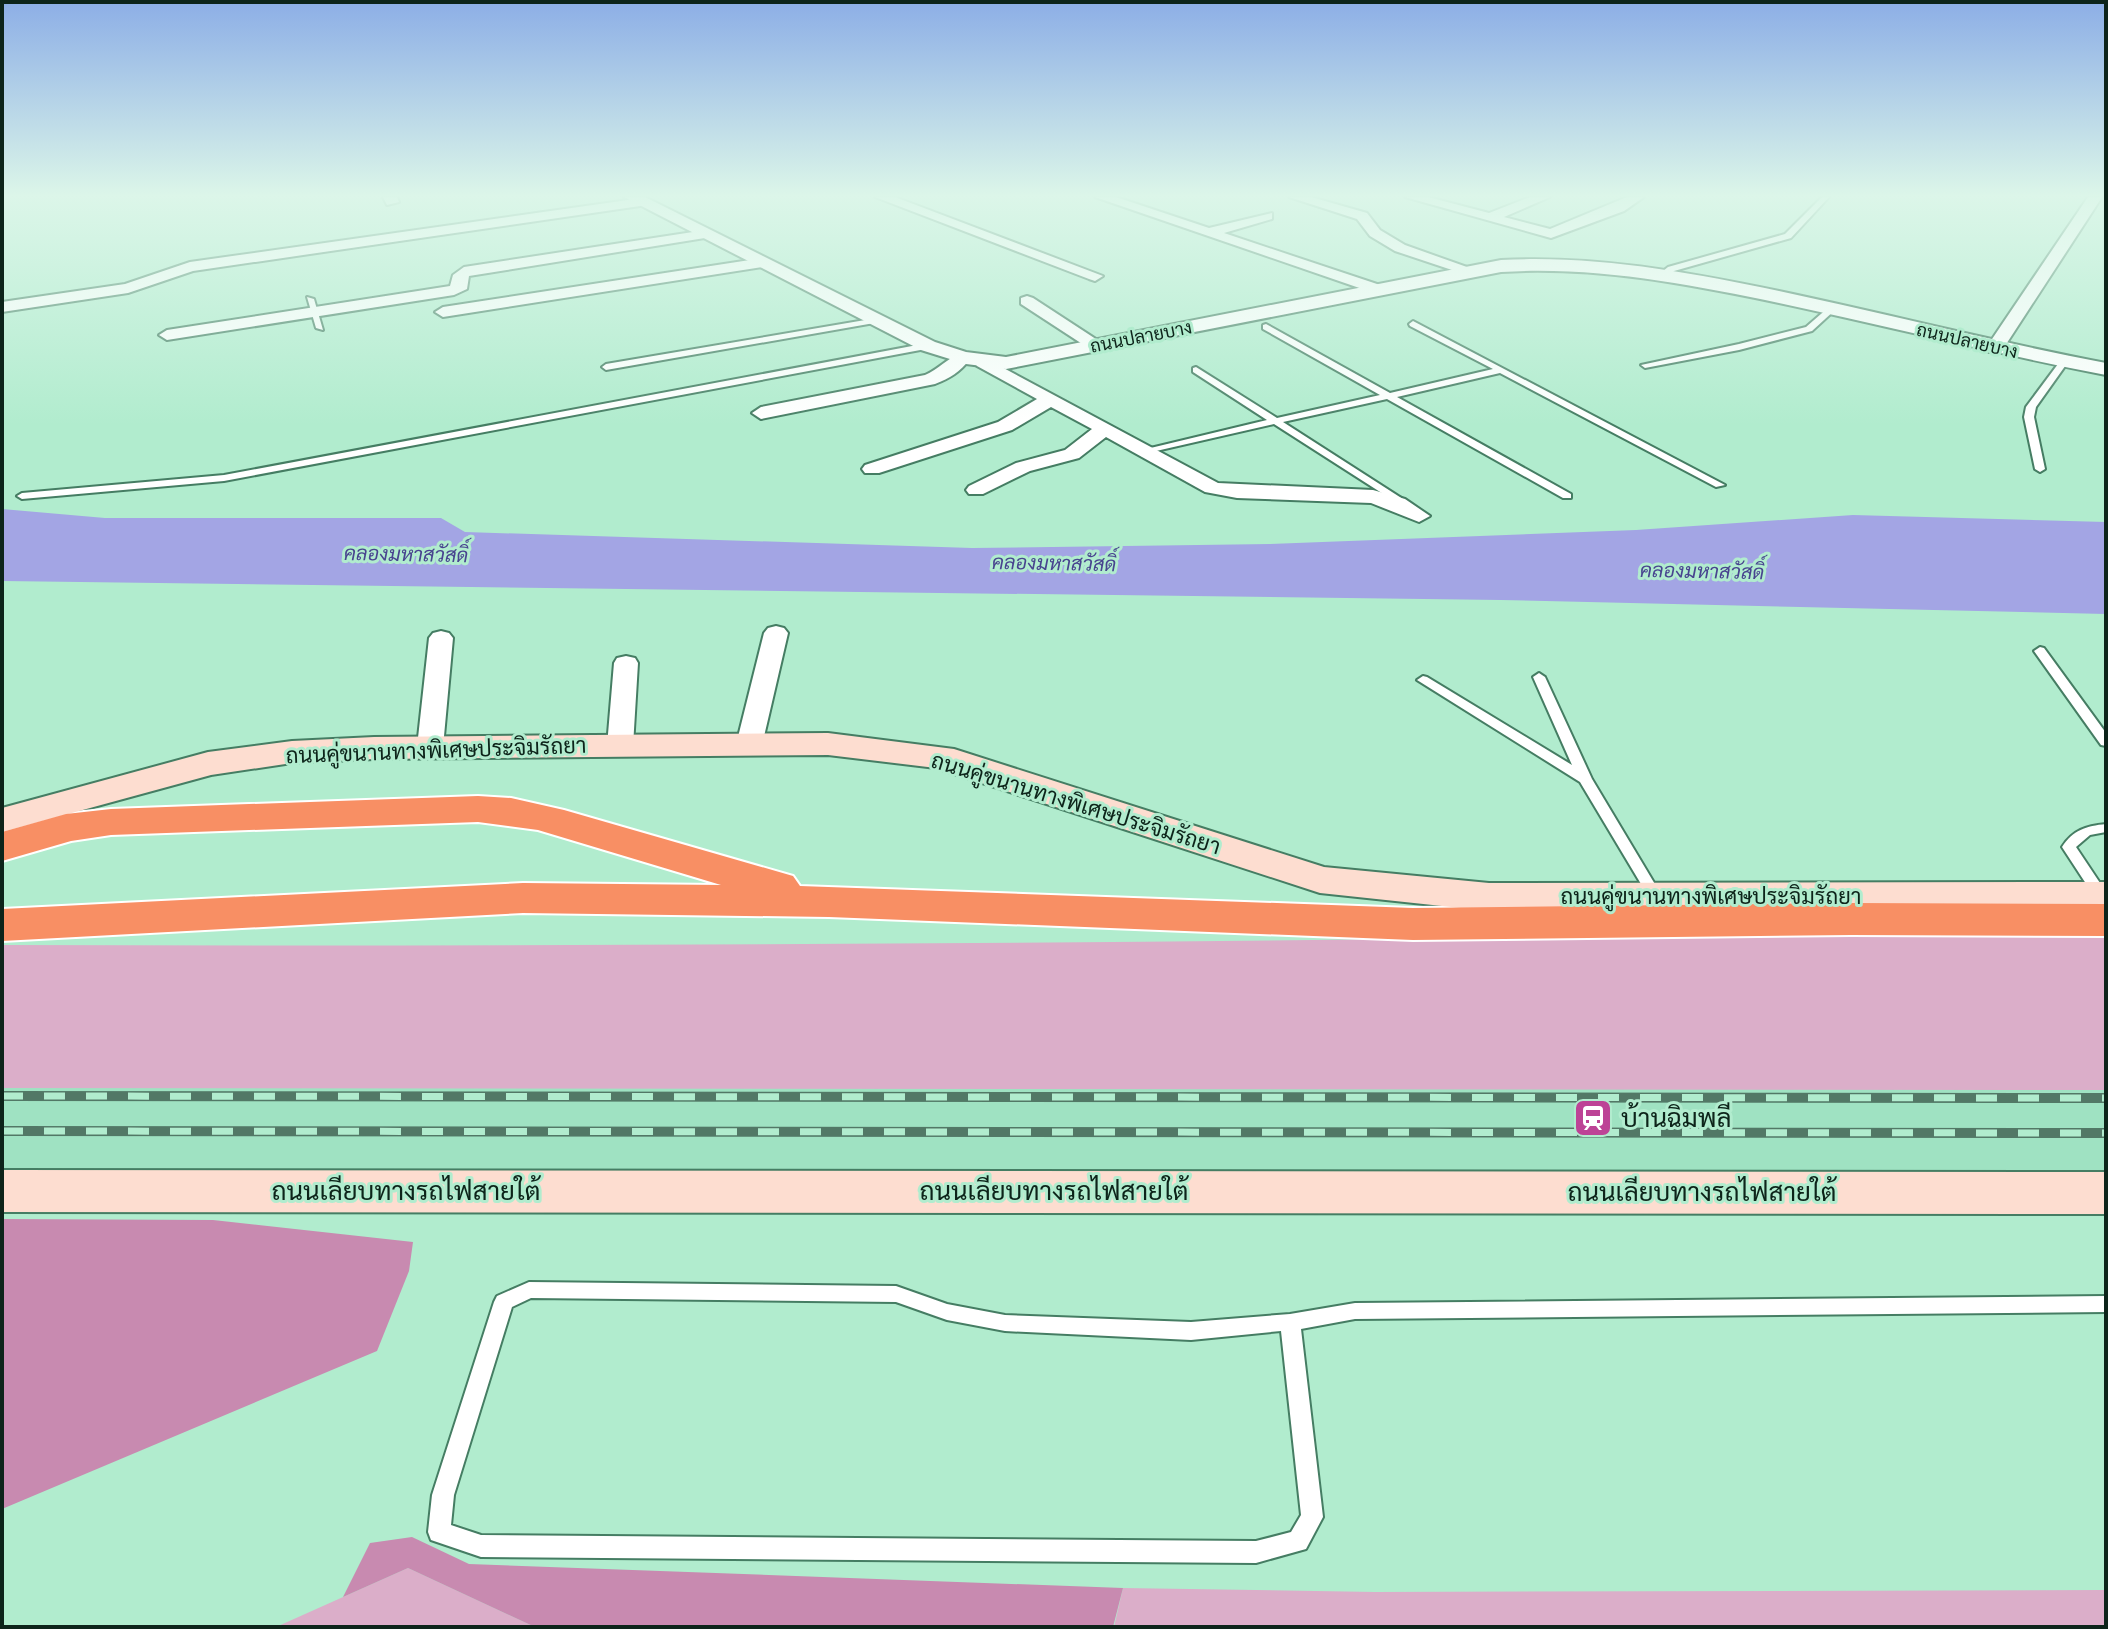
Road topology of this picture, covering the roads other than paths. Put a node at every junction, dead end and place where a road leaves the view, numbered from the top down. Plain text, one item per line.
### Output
1 (172, 273) edge
2 (463, 273) edge
3 (698, 273) edge
4 (783, 273) edge
5 (1087, 273) edge
6 (1331, 273) edge
7 (1468, 273) edge
8 (1638, 273) edge
9 (1665, 273) edge
10 (2045, 273) edge
11 (1095, 276) dead end
12 (1661, 276) junction
13 (1380, 290) junction
14 (1027, 301) dead end
15 (2, 307) edge
16 (1832, 309) junction
17 (443, 312) dead end
18 (877, 320) junction
19 (1413, 324) dead end
20 (1266, 327) dead end
21 (167, 335) dead end
22 (1096, 345) junction
23 (928, 346) junction
24 (1995, 348) junction
25 (961, 359) junction
26 (983, 362) junction
27 (2064, 362) junction
28 (1645, 365) dead end
29 (606, 367) dead end
30 (2106, 369) edge
31 (1196, 370) dead end
32 (1502, 370) junction
33 (1390, 395) junction
34 (1049, 400) junction
35 (761, 413) dead end
36 (1275, 421) junction
37 (1103, 430) junction
38 (1143, 451) junction
39 (872, 469) dead end
40 (2040, 469) dead end
41 (1720, 485) dead end
42 (976, 490) dead end
43 (22, 496) dead end
44 (1567, 496) dead end
45 (1412, 511) joint
46 (776, 633) dead end
47 (441, 638) dead end
48 (2040, 651) dead end
49 (626, 663) dead end
50 (1539, 677) dead end
51 (1423, 680) dead end
52 (2106, 742) edge
53 (749, 745) junction
54 (620, 746) junction
55 (430, 747) junction
56 (1585, 779) junction
57 (2, 820) edge
58 (2106, 828) edge
59 (2, 847) edge
60 (1655, 896) junction
61 (829, 902) junction
62 (2104, 904) edge
63 (2, 925) edge
64 (2, 1191) edge
65 (2106, 1193) edge
66 (2106, 1304) edge
67 (1290, 1322) junction

1 - 15 street
2 - 21 street
3 - 17 street
4 - 18 street, ถนนปลายบาง
5 - 11 street
6 - 13 street
7 - 13 street, ถนนปลายบาง
8 - 12 street, ถนนปลายบาง
9 - 12 lane
10 - 24 street
12 - 16 street, ถนนปลายบาง
13 - 22 street, ถนนปลายบาง
14 - 22 street
16 - 24 street, ถนนปลายบาง
16 - 28 lane
18 - 23 street, ถนนปลายบาง
18 - 29 lane
19 - 32 lane
20 - 33 lane
22 - 26 street, ถนนปลายบาง
23 - 25 street, ถนนปลายบาง
23 - 43 lane
24 - 27 street, ถนนปลายบาง
25 - 26 street, ถนนปลายบาง
25 - 35 street
26 - 34 street
27 - 30 street, ถนนปลายบาง
27 - 40 lane
31 - 36 lane
32 - 33 lane
32 - 41 lane
33 - 36 lane
33 - 44 lane
34 - 37 street
34 - 39 street
36 - 38 lane
36 - 45 lane
37 - 38 street
37 - 42 street
38 - 45 street
46 - 53 street
47 - 55 street
48 - 52 lane
49 - 54 street
50 - 56 lane
51 - 56 lane
53 - 54 main road, ถนนคู่ขนานทางพิเศษประจิมรัถยา
53 - 60 main road, ถนนคู่ขนานทางพิเศษประจิมรัถยา
54 - 55 main road, ถนนคู่ขนานทางพิเศษประจิมรัถยา
55 - 57 main road, ถนนคู่ขนานทางพิเศษประจิมรัถยา
56 - 60 lane
58 - 62 lane
59 - 61 highway
60 - 62 main road, ถนนคู่ขนานทางพิเศษประจิมรัถยา
61 - 62 highway
61 - 63 highway
64 - 65 main road, ถนนเลียบทางรถไฟสายใต้
66 - 67 lane
67 - 67 lane

